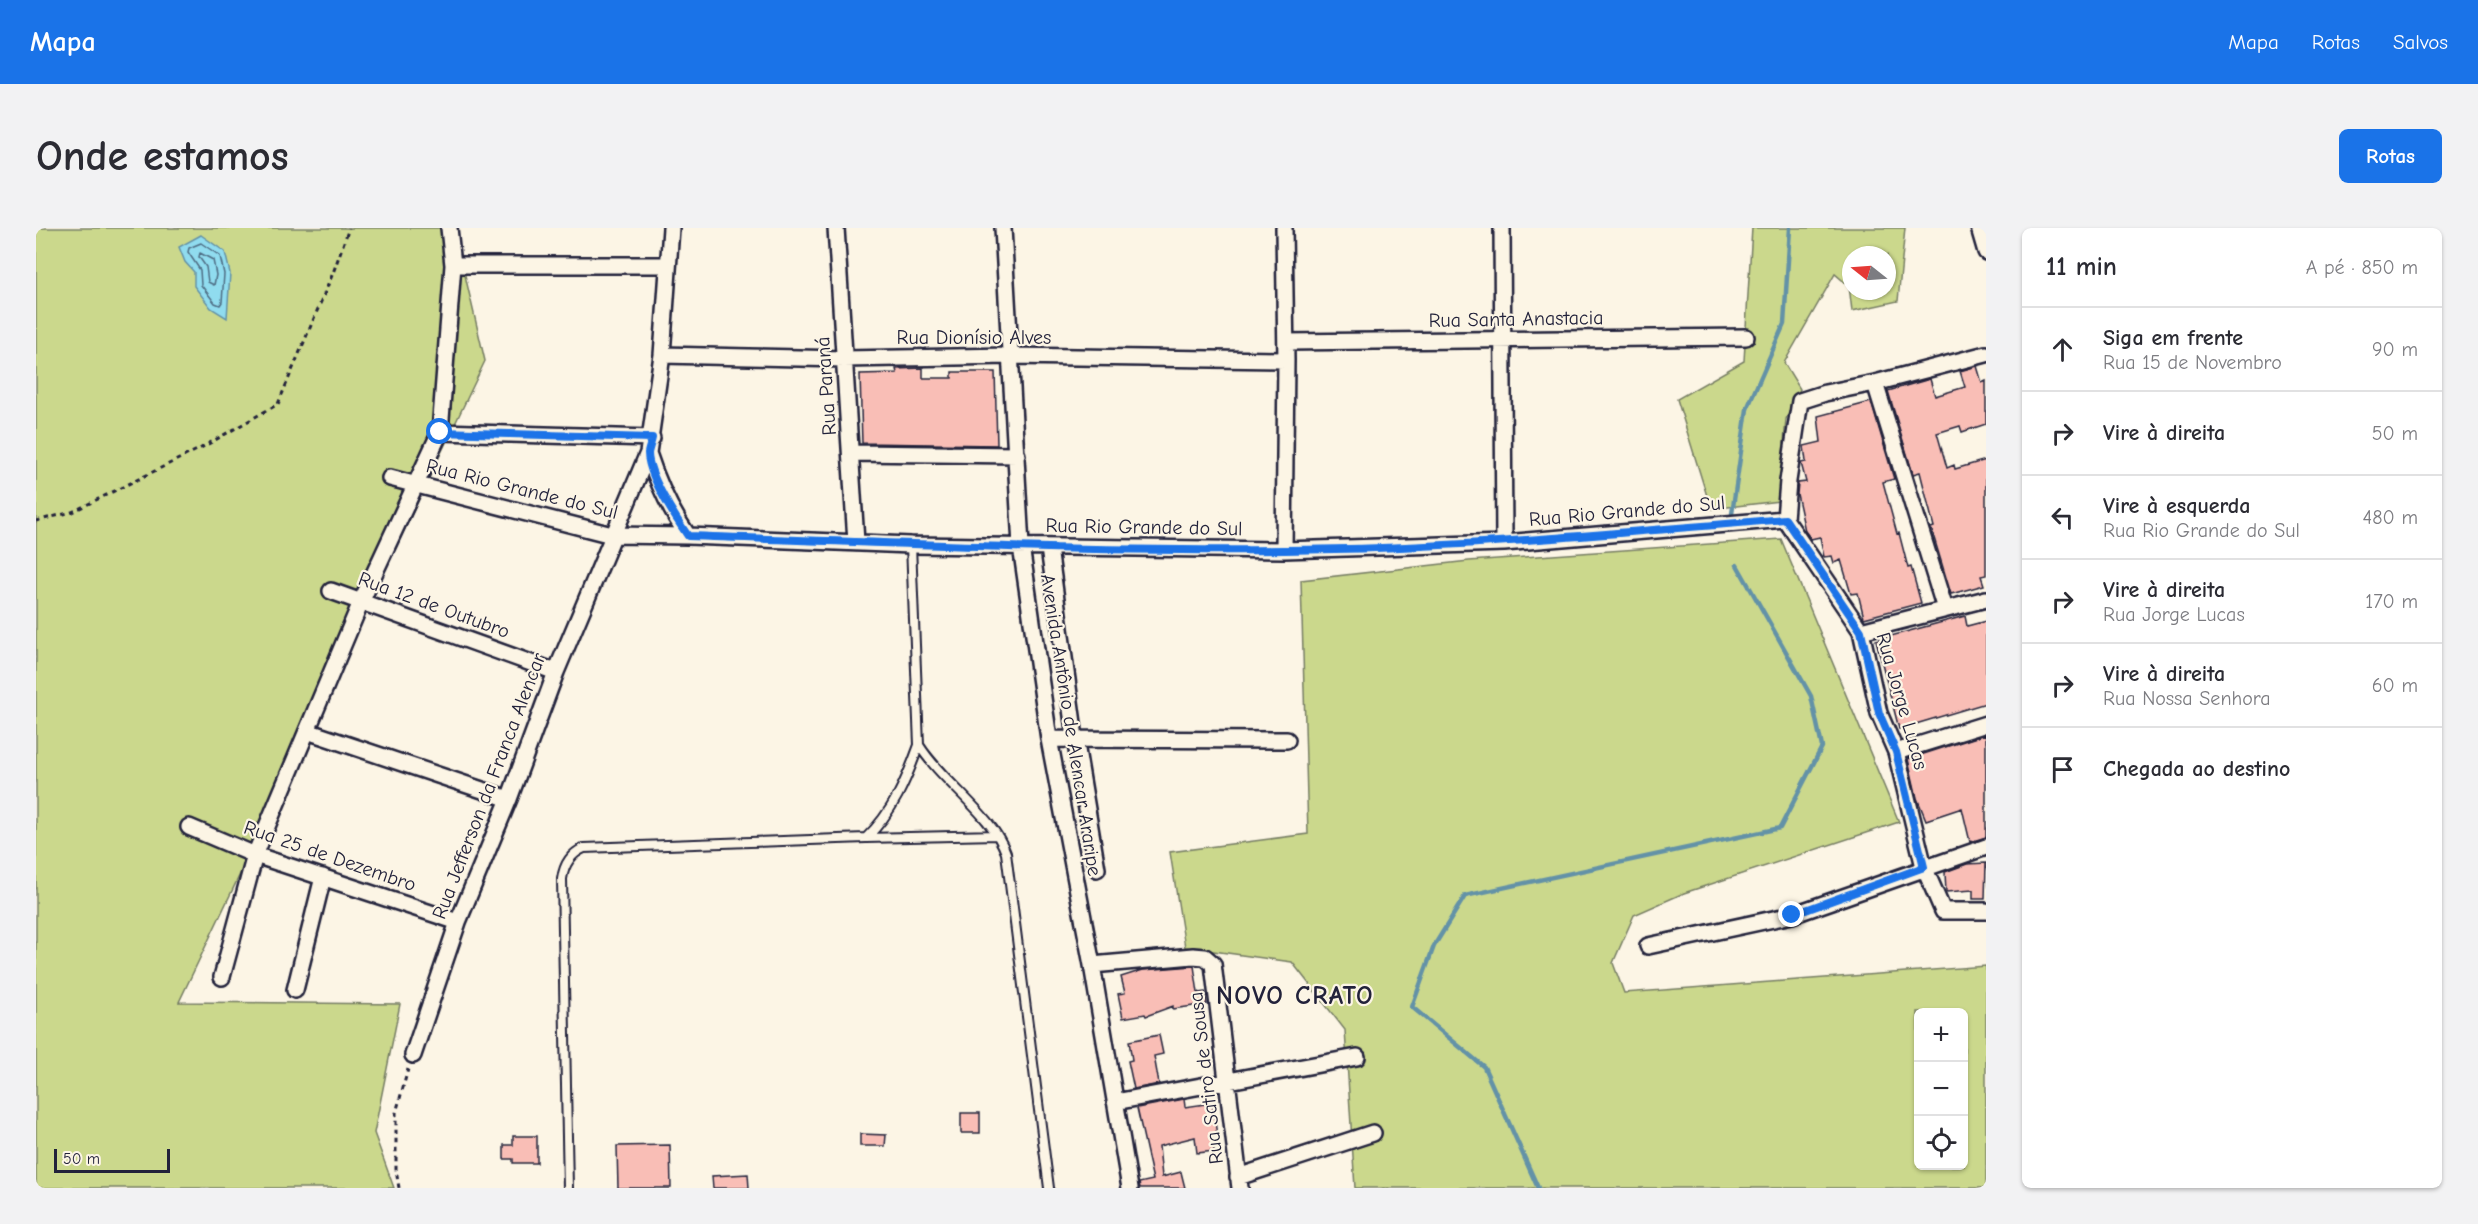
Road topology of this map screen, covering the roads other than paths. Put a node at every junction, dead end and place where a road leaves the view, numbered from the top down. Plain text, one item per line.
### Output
1 (449, 228) edge
2 (671, 228) edge
3 (837, 228) edge
4 (1003, 228) edge
5 (1284, 228) edge
6 (1502, 228) edge
7 (1979, 228) edge
8 (1986, 252) edge
9 (453, 265) junction
10 (668, 265) junction
11 (1746, 337) dead end
12 (1504, 340) junction
13 (1286, 342) junction
14 (1986, 354) edge
15 (662, 355) junction
16 (1010, 356) junction
17 (844, 359) junction
18 (1286, 360) junction
19 (1875, 383) junction
20 (440, 432) junction
21 (650, 446) junction
22 (852, 453) junction
23 (1017, 454) junction
24 (390, 478) dead end
25 (416, 484) junction
26 (1785, 519) junction
27 (612, 536) junction
28 (688, 536) junction
29 (856, 542) junction
30 (1504, 543) junction
31 (911, 544) junction
32 (1022, 546) junction
33 (1049, 548) junction
34 (1284, 550) junction
35 (331, 591) dead end
36 (1986, 599) edge
37 (362, 602) junction
38 (1946, 609) junction
39 (1861, 631) junction
40 (556, 672) junction
41 (1986, 724) edge
42 (307, 730) junction
43 (1075, 738) junction
44 (1049, 739) junction
45 (1287, 740) dead end
46 (919, 745) junction
47 (1896, 752) junction
48 (509, 799) junction
49 (189, 827) dead end
50 (997, 835) junction
51 (866, 838) junction
52 (1986, 847) edge
53 (255, 855) junction
54 (1924, 867) junction
55 (1097, 869) dead end
56 (322, 877) junction
57 (1986, 911) edge
58 (458, 922) junction
59 (1648, 946) dead end
60 (1092, 965) junction
61 (222, 977) dead end
62 (295, 990) dead end
63 (412, 1055) road end
64 (1358, 1057) dead end
65 (1227, 1082) junction
66 (1115, 1102) junction
67 (1373, 1133) dead end
68 (1239, 1183) edge
69 (568, 1188) edge
70 (1049, 1188) edge
71 (1130, 1188) edge

1 - 9 street
2 - 10 street
3 - 17 street, Rua Paraná
4 - 16 street, Avenida Antônio de Alencar Araripe
5 - 13 street
6 - 12 street
7 - 8 street
9 - 10 street
9 - 20 street
10 - 15 street
11 - 12 street, Rua Santa Anastacia
12 - 13 street, Rua Santa Anastacia
12 - 30 street
13 - 18 street
14 - 19 street
15 - 17 street, Rua Dionísio Alves
15 - 21 street
16 - 17 street, Rua Dionísio Alves
16 - 18 street, Rua Dionísio Alves
16 - 23 street, Avenida Antônio de Alencar Araripe
17 - 22 street, Rua Paraná
18 - 34 street
19 - 26 street
19 - 38 street
20 - 21 street
20 - 25 street
21 - 27 street, Rua Jefferson da Franca Alencar
21 - 28 street
22 - 23 street
22 - 29 street, Rua Paraná
23 - 32 street, Avenida Antônio de Alencar Araripe
24 - 25 street, Rua Rio Grande do Sul
25 - 27 street, Rua Rio Grande do Sul
25 - 37 street
26 - 30 street, Rua Rio Grande do Sul
26 - 39 street, Rua Jorge Lucas
27 - 28 street, Rua Rio Grande do Sul
27 - 40 street, Rua Jefferson da Franca Alencar
28 - 29 street, Rua Rio Grande do Sul
29 - 31 street, Rua Rio Grande do Sul
30 - 34 street, Rua Rio Grande do Sul
31 - 32 street, Rua Rio Grande do Sul
31 - 46 lane
32 - 33 street, Rua Rio Grande do Sul
32 - 44 street, Avenida Antônio de Alencar Araripe
33 - 34 street, Rua Rio Grande do Sul
33 - 43 street
35 - 37 street, Rua 12 de Outubro
36 - 38 street
37 - 40 street, Rua 12 de Outubro
37 - 42 street
38 - 39 street
39 - 47 street, Rua Jorge Lucas
40 - 48 street, Rua Jefferson da Franca Alencar
41 - 47 street
42 - 48 street
42 - 53 street
43 - 44 street
43 - 45 street
43 - 55 street
44 - 60 street, Avenida Antônio de Alencar Araripe
46 - 50 lane
46 - 51 lane
47 - 54 street, Rua Jorge Lucas
48 - 58 street, Rua Jefferson da Franca Alencar
49 - 53 street, Rua 25 de Dezembro
50 - 51 lane
50 - 70 lane
51 - 69 lane
52 - 54 street
53 - 56 street, Rua 25 de Dezembro
53 - 61 street
54 - 57 street, Rua Jorge Lucas
54 - 59 street
56 - 58 street, Rua 25 de Dezembro
56 - 62 street
58 - 63 street, Rua Jefferson da Franca Alencar
60 - 65 street, Rua Satiro de Sousa
60 - 66 street, Avenida Antônio de Alencar Araripe
64 - 65 street
65 - 66 street
65 - 68 street, Rua Satiro de Sousa
66 - 71 street, Avenida Antônio de Alencar Araripe
67 - 68 street

